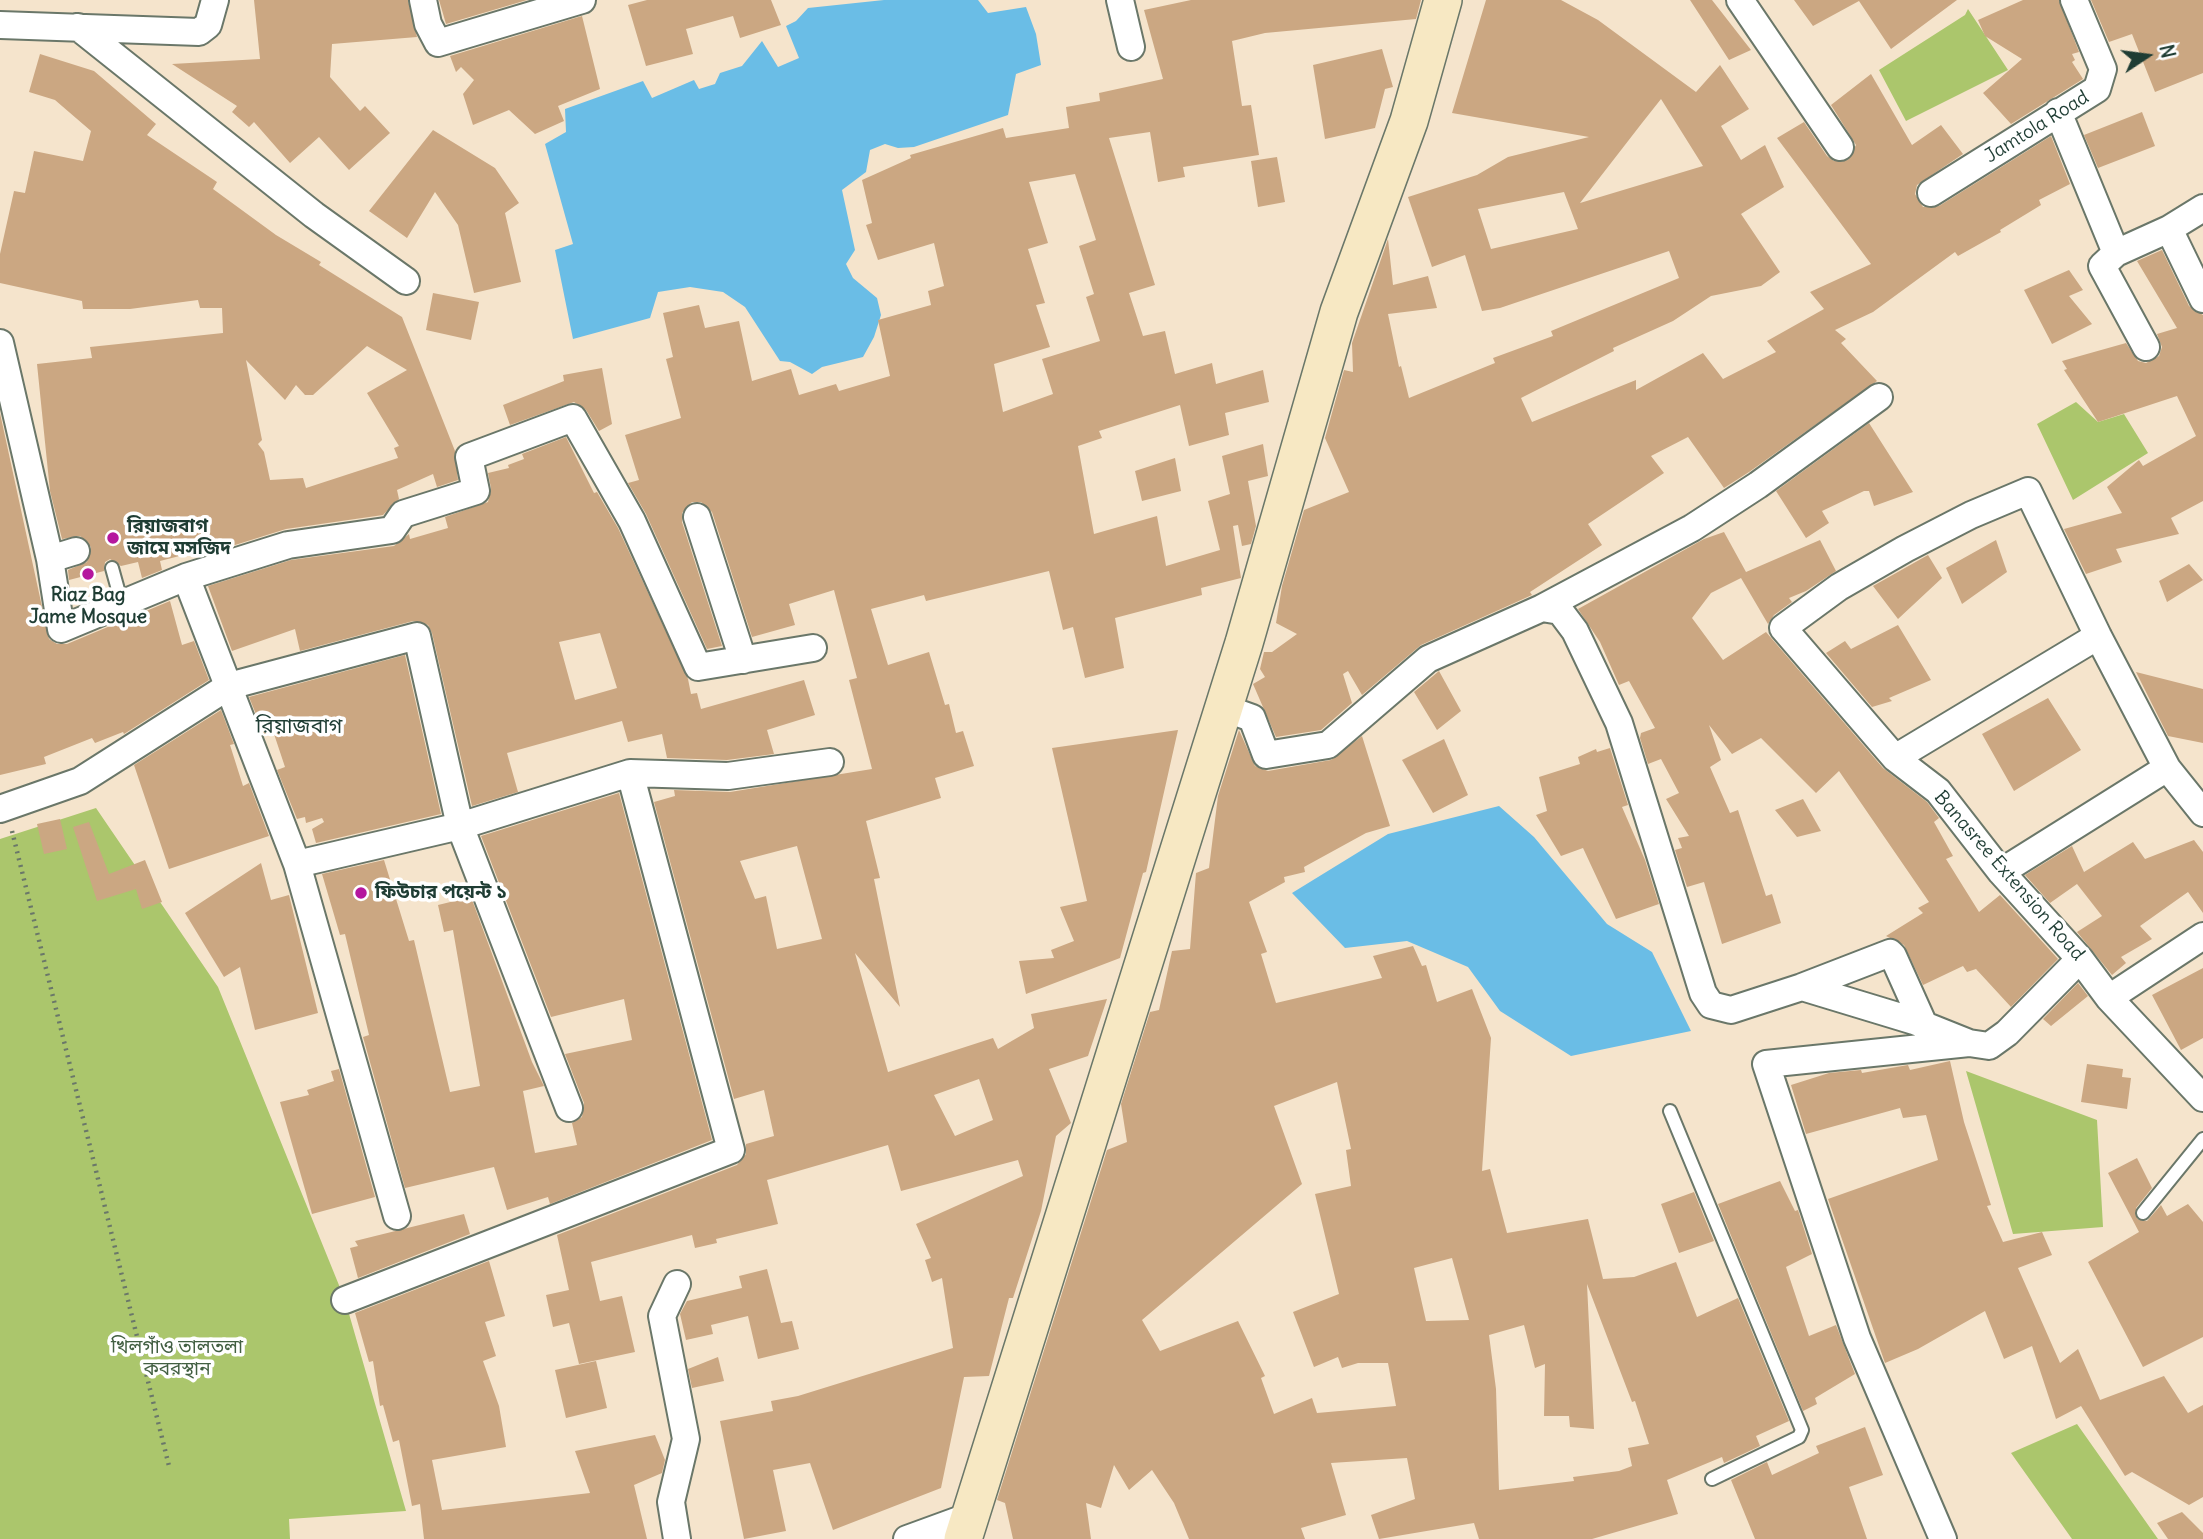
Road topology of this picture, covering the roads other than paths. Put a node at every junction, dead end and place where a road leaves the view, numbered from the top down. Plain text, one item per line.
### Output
1 (215, 0) edge
2 (423, 0) edge
3 (582, 0) edge
4 (1120, 0) edge
5 (1443, 0) edge
6 (1740, 0) edge
7 (2074, 0) edge
8 (0, 25) edge
9 (78, 27) junction
10 (1131, 47) dead end
11 (2058, 112) junction
12 (1840, 147) dead end
13 (1931, 193) dead end
14 (2203, 208) edge
15 (2169, 229) junction
16 (2116, 253) junction
17 (406, 281) dead end
18 (2203, 299) edge
19 (0, 343) edge
20 (2146, 347) dead end
21 (1879, 397) dead end
22 (697, 517) dead end
23 (76, 551) dead end
24 (50, 559) junction
25 (112, 568) dead end
26 (186, 577) junction
27 (122, 604) junction
28 (1542, 608) junction
29 (2098, 636) junction
30 (813, 648) dead end
31 (743, 660) junction
32 (229, 686) junction
33 (1224, 708) junction
34 (1895, 758) junction
35 (830, 762) dead end
36 (2167, 768) junction
37 (630, 773) junction
38 (3, 808) edge
39 (2203, 813) edge
40 (460, 826) junction
41 (297, 864) junction
42 (2001, 872) junction
43 (2203, 936) edge
44 (2080, 959) junction
45 (1802, 987) junction
46 (2109, 999) junction
47 (1924, 1025) junction
48 (1969, 1043) junction
49 (2203, 1098) edge
50 (569, 1108) dead end
51 (1670, 1111) dead end
52 (2203, 1139) edge
53 (2143, 1213) dead end
54 (397, 1216) dead end
55 (677, 1284) dead end
56 (345, 1300) dead end
57 (1712, 1479) dead end
58 (967, 1527) edge
59 (677, 1539) edge
60 (907, 1539) edge
61 (1942, 1539) edge

1 - 9 street
2 - 3 street
4 - 10 street
5 - 33 street
6 - 12 street
7 - 11 street, Jamtola Road
8 - 9 street
9 - 17 street
11 - 13 street, Jamtola Road
11 - 16 street
14 - 15 street
15 - 16 street
15 - 18 street
16 - 20 street
19 - 24 street
21 - 28 street
22 - 31 street
23 - 24 street
24 - 27 street
25 - 27 lane
26 - 27 street
26 - 31 street
26 - 32 street
28 - 33 street
28 - 45 street
29 - 34 street
29 - 34 street, Banasree Extension Road
29 - 36 street
30 - 31 street
32 - 38 street
32 - 40 street
32 - 41 street
33 - 58 street
34 - 42 street, Banasree Extension Road
35 - 37 street
36 - 39 street
36 - 42 street
37 - 40 street
37 - 56 street
40 - 41 street
40 - 50 street
41 - 54 street
42 - 44 street, Banasree Extension Road
43 - 46 street
44 - 46 street, Banasree Extension Road
44 - 48 street
45 - 47 street
45 - 47 street
46 - 49 street, Banasree Extension Road
47 - 48 street
48 - 61 street
51 - 57 lane
52 - 53 lane
55 - 59 street
58 - 60 street

